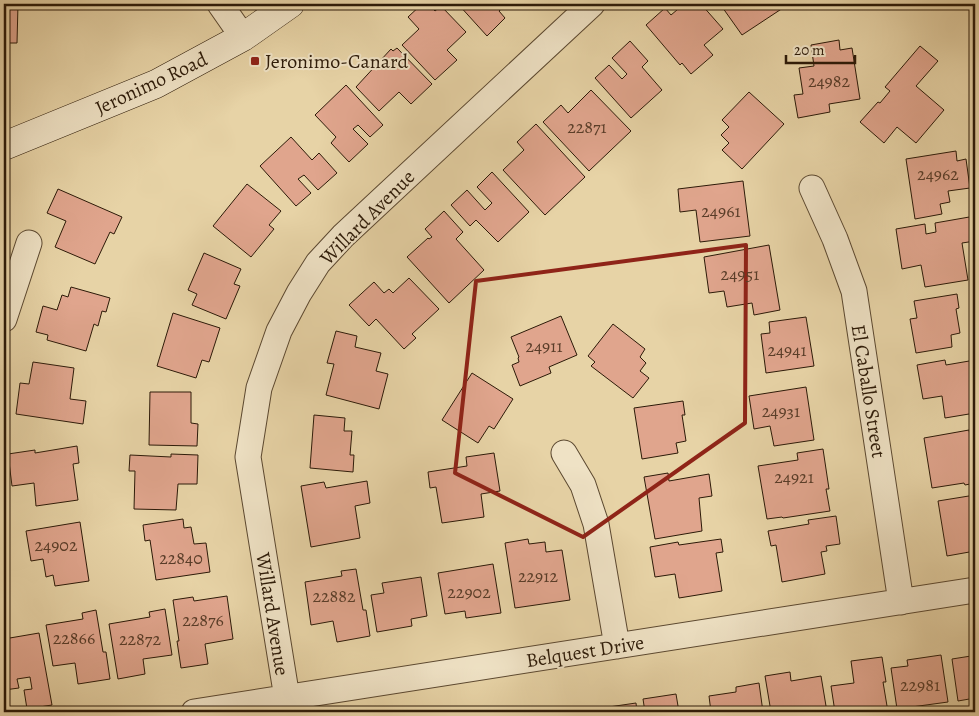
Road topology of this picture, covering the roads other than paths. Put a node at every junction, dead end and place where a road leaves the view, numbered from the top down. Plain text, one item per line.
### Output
1 (220, 4) edge
2 (290, 4) edge
3 (592, 4) edge
4 (243, 37) junction
5 (4, 146) edge
6 (812, 188) dead end
7 (28, 242) dead end
8 (4, 319) edge
9 (564, 453) dead end
10 (975, 590) edge
11 (901, 602) junction
12 (617, 646) junction
13 (287, 698) junction
14 (194, 712) edge

1 - 4 street
2 - 4 main road, Jeronimo Road
3 - 13 street, Willard Avenue
4 - 5 main road, Jeronimo Road
6 - 11 street, El Caballo Street
7 - 8 street
9 - 12 street
10 - 11 street, Belquest Drive
11 - 12 street, Belquest Drive
12 - 13 street, Belquest Drive
13 - 14 street, Belquest Drive

